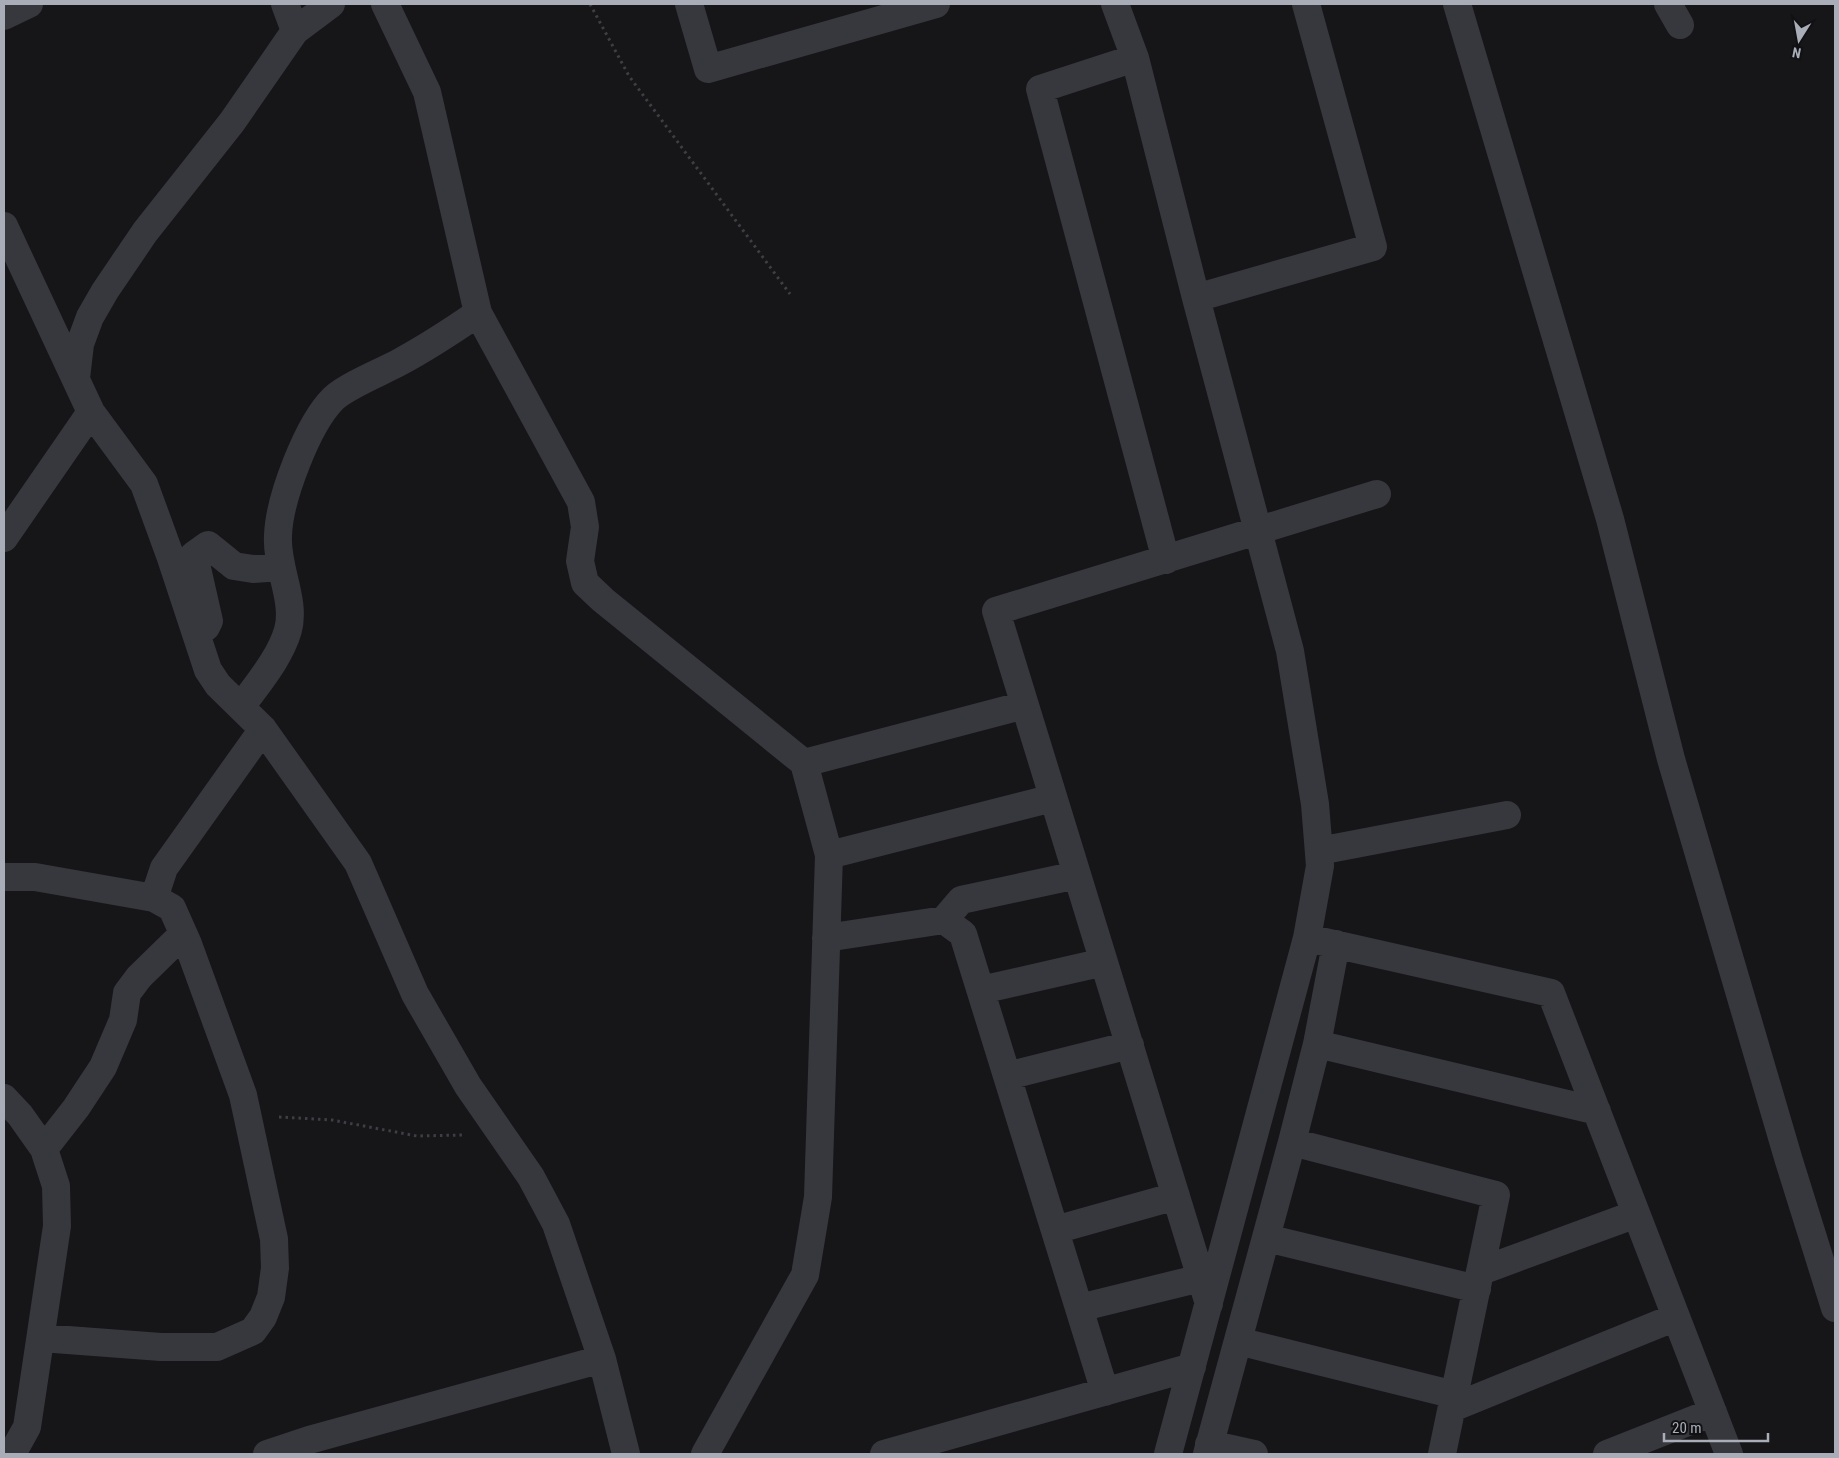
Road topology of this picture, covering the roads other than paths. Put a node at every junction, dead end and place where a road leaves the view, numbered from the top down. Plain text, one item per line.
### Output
1 (29, 4) edge
2 (285, 4) edge
3 (331, 4) edge
4 (386, 4) edge
5 (690, 4) edge
6 (936, 4) edge
7 (1115, 4) edge
8 (1306, 4) edge
9 (1457, 4) edge
10 (4, 16) edge
11 (295, 31) junction
12 (1134, 58) junction
13 (4, 226) edge
14 (1196, 298) junction
15 (478, 313) junction
16 (76, 378) junction
17 (91, 412) junction
18 (1377, 494) dead end
19 (1260, 532) junction
20 (4, 538) edge
21 (1166, 560) junction
22 (281, 567) junction
23 (200, 645) junction
24 (1025, 705) junction
25 (241, 708) junction
26 (263, 729) junction
27 (804, 763) junction
28 (1053, 798) junction
29 (1507, 815) dead end
30 (1319, 851) junction
31 (829, 855) junction
32 (1077, 875) junction
33 (4, 877) edge
34 (154, 898) junction
35 (944, 920) junction
36 (184, 934) junction
37 (826, 938) junction
38 (1307, 938) junction
39 (1336, 944) junction
40 (1104, 962) junction
41 (980, 990) junction
42 (1317, 1044) junction
43 (1130, 1045) junction
44 (1007, 1076) junction
45 (4, 1098) edge
46 (1597, 1111) junction
47 (1292, 1142) junction
48 (44, 1150) junction
49 (1176, 1196) junction
50 (1636, 1214) junction
51 (1055, 1230) junction
52 (1266, 1238) junction
53 (1201, 1278) junction
54 (1479, 1280) junction
55 (1209, 1305) junction
56 (1079, 1308) junction
57 (1835, 1308) edge
58 (1676, 1317) junction
59 (41, 1338) junction
60 (1238, 1341) junction
61 (602, 1359) junction
62 (1192, 1367) junction
63 (1105, 1392) junction
64 (1453, 1401) junction
65 (1713, 1412) junction
66 (1208, 1449) edge
67 (12, 1454) edge
68 (268, 1454) edge
69 (626, 1454) edge
70 (705, 1454) edge
71 (884, 1454) edge
72 (1168, 1454) edge
73 (1254, 1454) edge
74 (1442, 1454) edge
75 (1607, 1454) edge
76 (1729, 1454) edge

1 - 10 street
2 - 11 street
3 - 11 street
4 - 15 street
5 - 6 street
7 - 12 street
8 - 14 street
9 - 57 street
11 - 16 street
12 - 14 street
12 - 21 street
13 - 16 street
14 - 19 street
15 - 22 street
15 - 27 street
16 - 17 street
17 - 20 street
17 - 23 street
18 - 19 street
19 - 21 street
19 - 30 street
21 - 24 street
22 - 23 street
22 - 25 street
23 - 25 street
24 - 27 street
24 - 28 street
25 - 26 street
26 - 34 street
26 - 61 street
27 - 31 street
28 - 31 street
28 - 32 street
29 - 30 street
30 - 38 street
31 - 37 street
32 - 35 street
32 - 40 street
33 - 34 street
34 - 36 street
35 - 37 street
35 - 41 street
36 - 48 street
36 - 59 street
37 - 70 street
38 - 39 street
38 - 55 street
39 - 42 street
39 - 46 street
40 - 41 street
40 - 43 street
41 - 44 street
42 - 46 street
42 - 47 street
43 - 44 street
43 - 49 street
44 - 51 street
45 - 48 street
46 - 50 street
47 - 52 street
47 - 54 street
48 - 59 street
49 - 51 street
49 - 53 street
50 - 54 street
50 - 58 street
51 - 56 street
52 - 54 street
52 - 60 street
53 - 55 street
53 - 56 street
54 - 64 street
55 - 62 street
56 - 63 street
58 - 64 street
58 - 65 street
59 - 67 street
60 - 64 street
60 - 66 street
61 - 68 street
61 - 69 street
62 - 63 street
62 - 72 street
63 - 71 street
64 - 74 street
65 - 75 street
65 - 76 street
66 - 73 street

